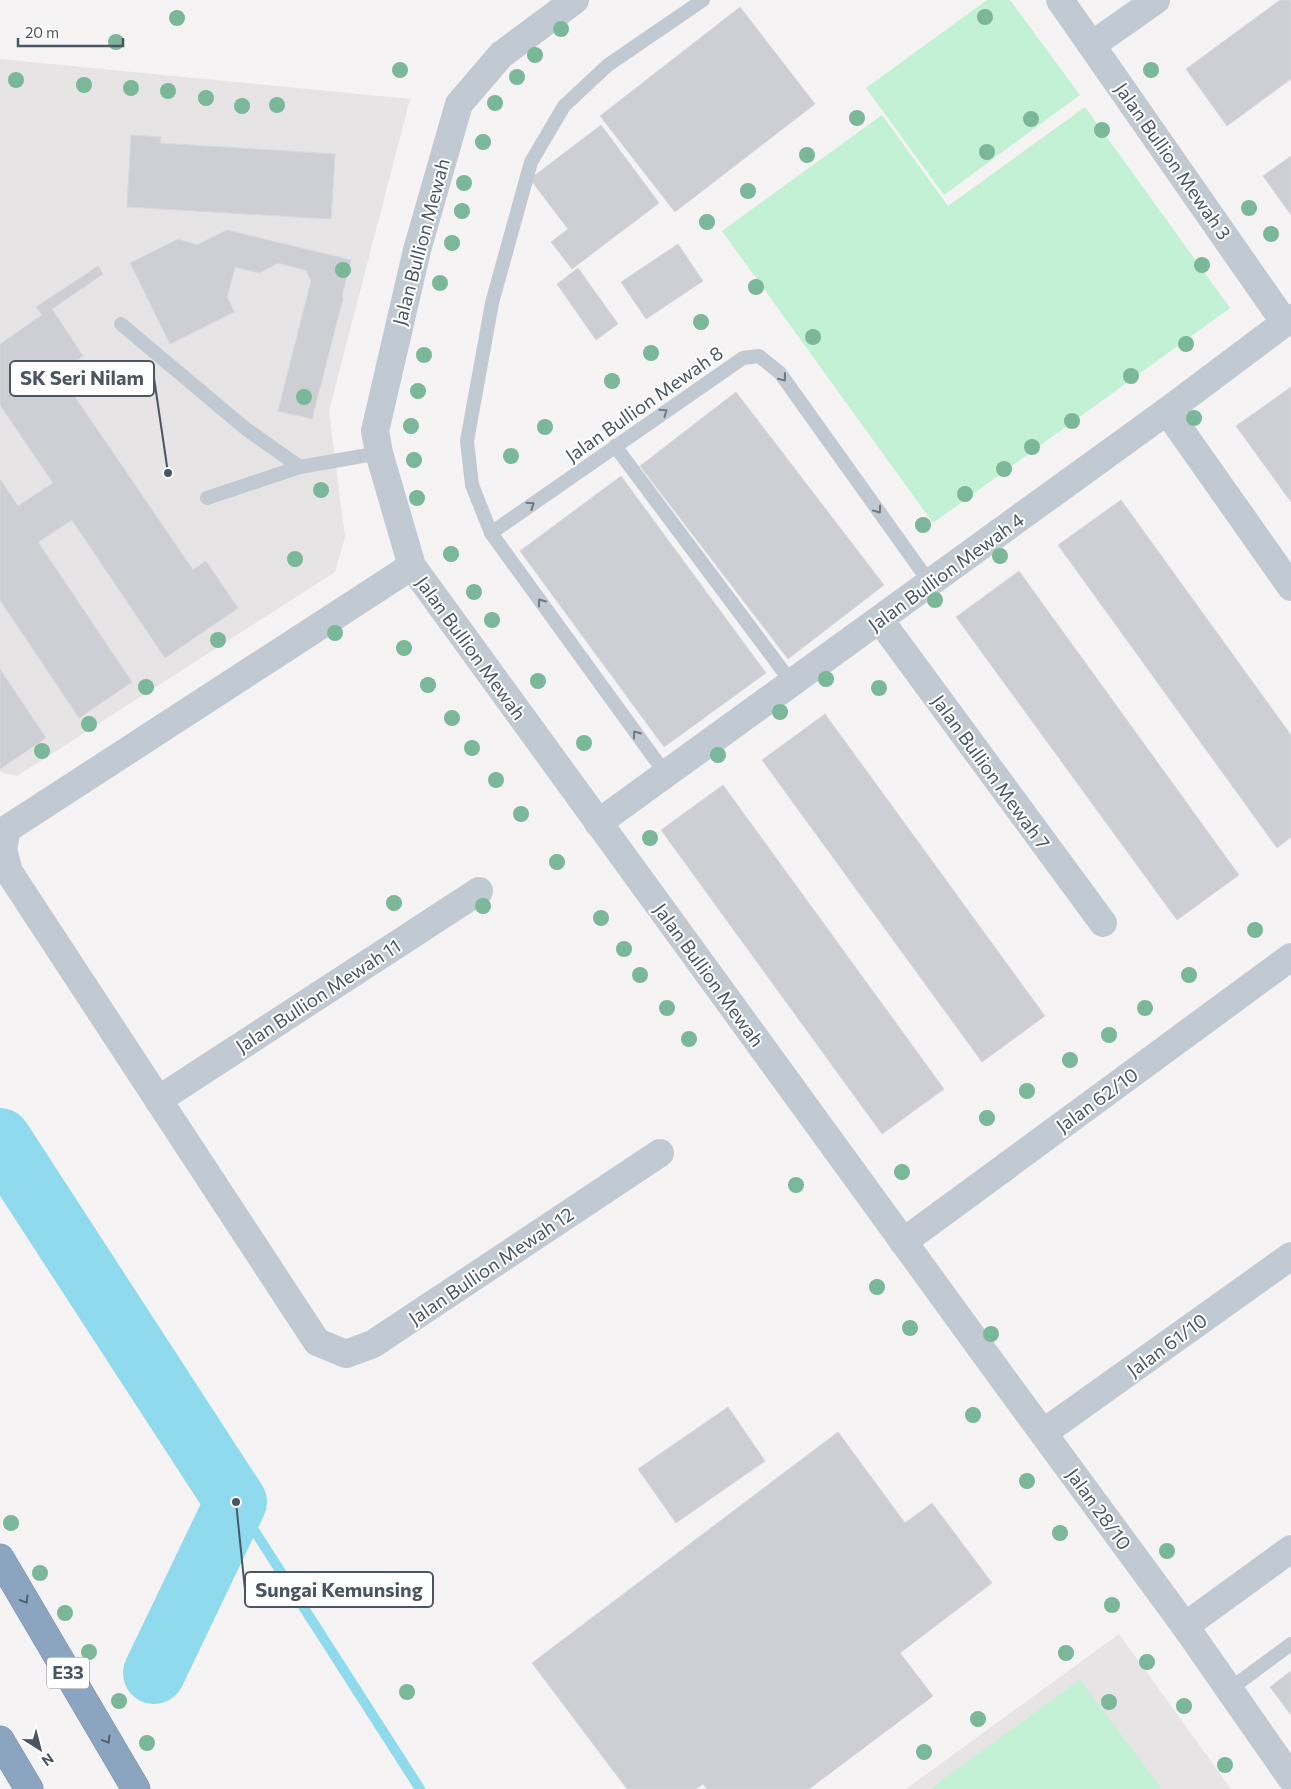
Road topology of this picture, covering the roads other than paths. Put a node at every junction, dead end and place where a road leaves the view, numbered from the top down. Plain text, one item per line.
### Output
1 (574, 0) edge
2 (703, 0) edge
3 (1060, 0) edge
4 (1156, 0) edge
5 (1092, 46) junction
6 (1288, 321) edge
7 (121, 324) dead end
8 (1167, 411) junction
9 (615, 446) junction
10 (379, 453) junction
11 (300, 467) junction
12 (207, 498) dead end
13 (491, 534) junction
14 (412, 566) junction
15 (930, 583) junction
16 (1291, 587) edge
17 (880, 620) junction
18 (792, 683) junction
19 (665, 773) junction
20 (598, 823) junction
21 (479, 891) dead end
22 (1104, 923) dead end
23 (1291, 957) edge
24 (158, 1100) junction
25 (660, 1153) dead end
26 (904, 1242) junction
27 (1291, 1256) edge
28 (1043, 1433) junction
29 (1291, 1549) edge
30 (0, 1558) edge
31 (1185, 1626) junction
32 (1291, 1644) edge
33 (1230, 1689) junction
34 (0, 1740) edge
35 (1291, 1778) edge
36 (29, 1789) edge
37 (136, 1789) edge

1 - 10 street, Jalan Bullion Mewah
2 - 13 lane
3 - 5 street, Jalan Bullion Mewah 3
4 - 5 street
5 - 6 street, Jalan Bullion Mewah 3
6 - 8 street, Jalan Bullion Mewah 4
7 - 11 lane
8 - 15 street, Jalan Bullion Mewah 4
8 - 16 street
13 -> 9 lane, Jalan Bullion Mewah 8
9 -> 15 lane, Jalan Bullion Mewah 8
9 - 18 lane
10 - 11 lane
10 - 14 street, Jalan Bullion Mewah
11 - 12 lane
19 -> 13 lane
14 - 20 street, Jalan Bullion Mewah
14 - 24 street
15 - 17 street, Jalan Bullion Mewah 4
17 - 18 street, Jalan Bullion Mewah 4
17 - 22 street, Jalan Bullion Mewah 7
18 - 19 street, Jalan Bullion Mewah 4
19 - 20 street, Jalan Bullion Mewah 4
20 - 26 street, Jalan Bullion Mewah
21 - 24 street, Jalan Bullion Mewah 11
23 - 26 street, Jalan 62/10
24 - 25 street, Jalan Bullion Mewah 12
26 - 28 street, Jalan 28/10
27 - 28 street, Jalan 61/10
28 - 31 street, Jalan 28/10
29 - 31 street
30 -> 37 highway, E33
31 - 33 street, Jalan 28/10
32 - 33 lane
33 - 35 street, Jalan 28/10
34 - 36 highway

